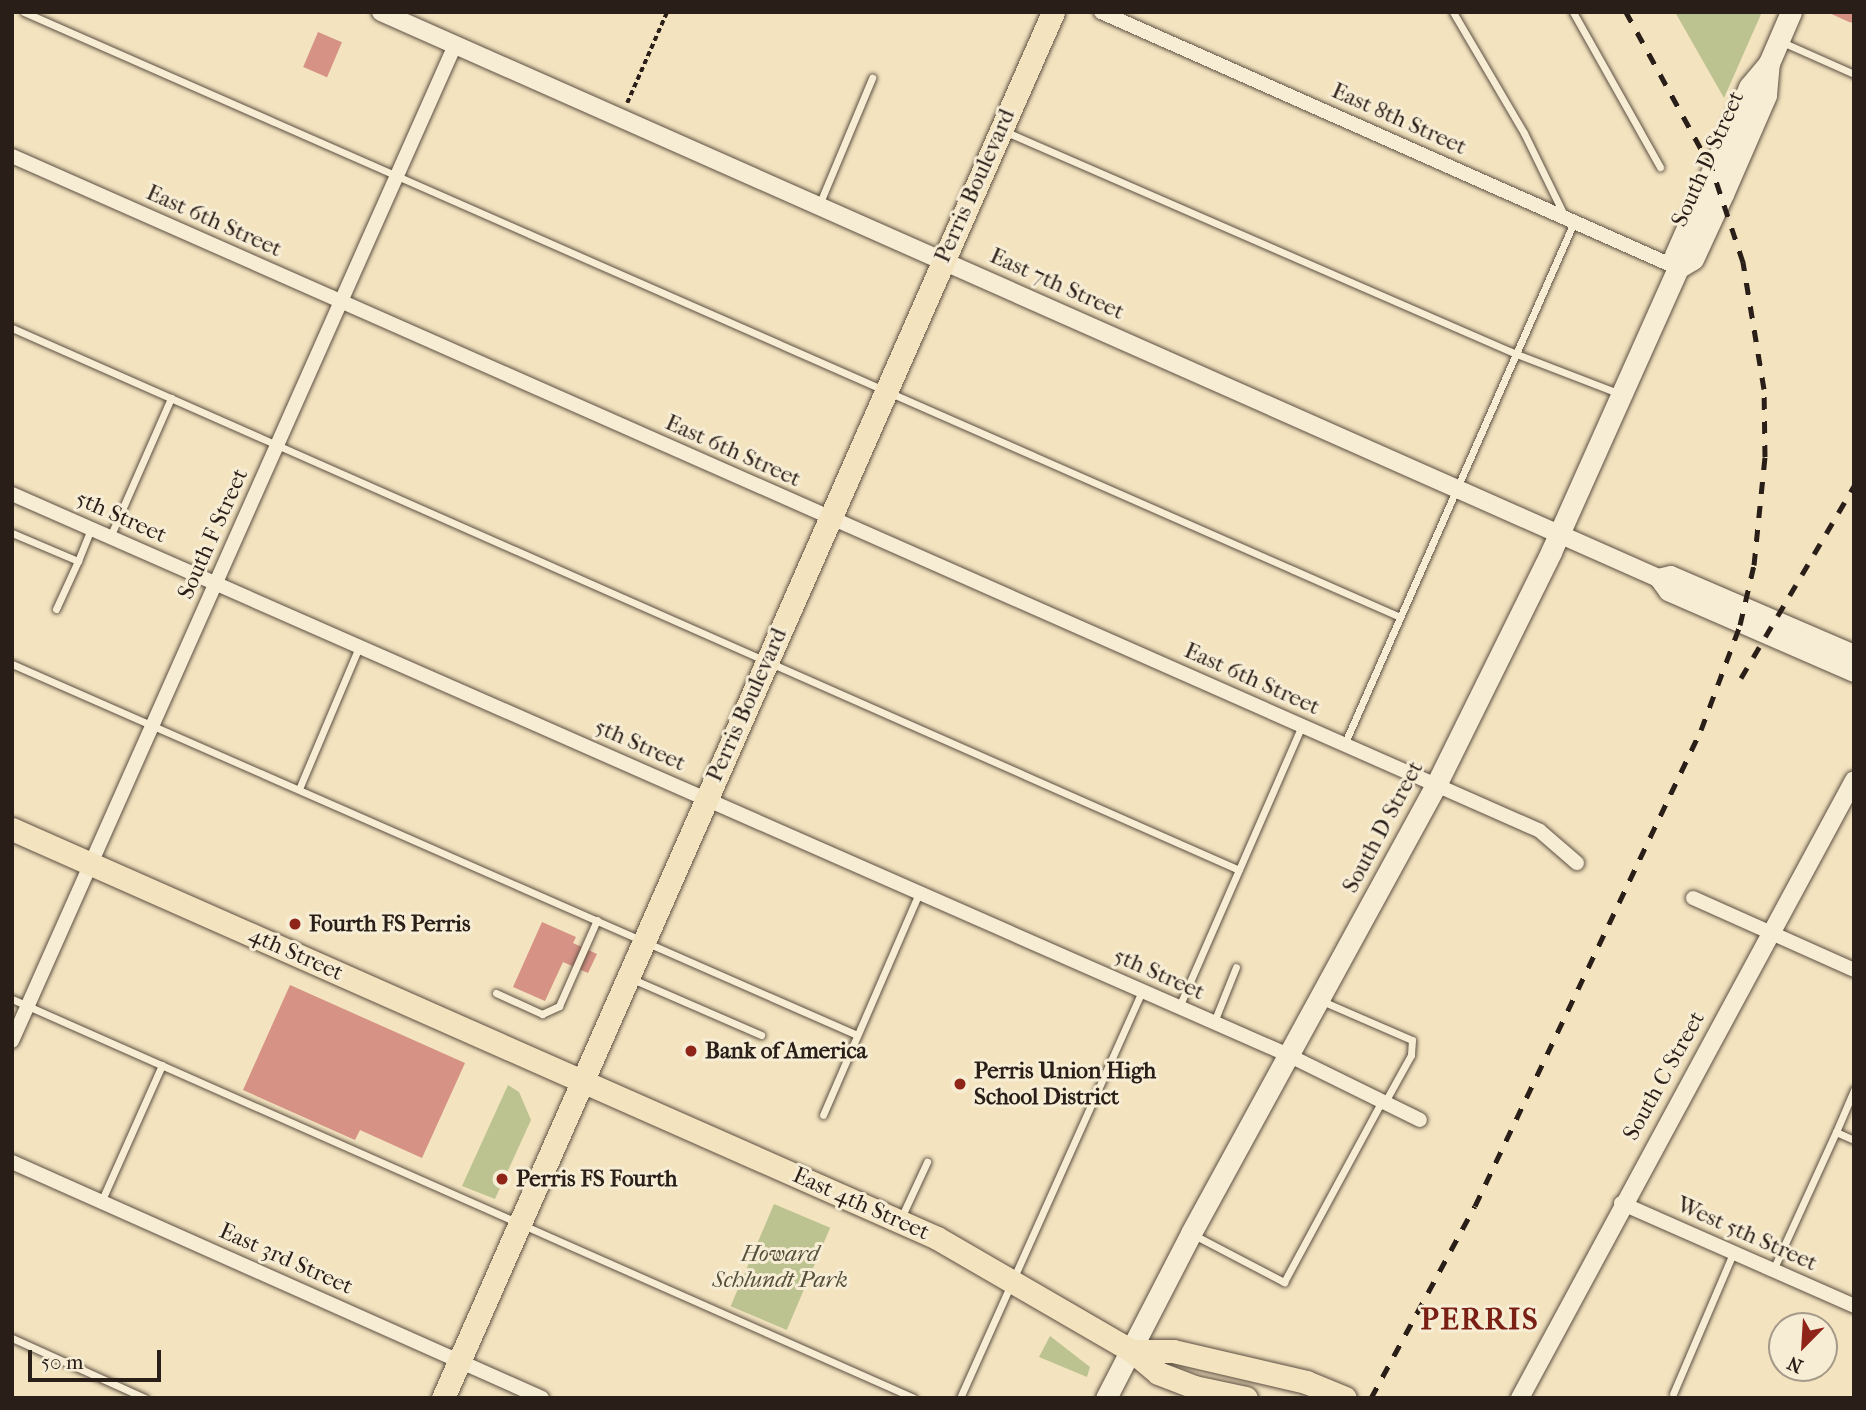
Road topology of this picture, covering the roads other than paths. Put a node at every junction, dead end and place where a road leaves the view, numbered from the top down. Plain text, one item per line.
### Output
1 (24, 12) edge
2 (382, 12) edge
3 (1053, 12) edge
4 (1101, 12) edge
5 (1453, 12) edge
6 (1573, 12) edge
7 (1791, 12) edge
8 (1779, 40) junction
9 (455, 45) junction
10 (1854, 74) edge
11 (872, 78) dead end
12 (1000, 129) junction
13 (12, 156) edge
14 (1660, 167) dead end
15 (396, 178) junction
16 (818, 205) junction
17 (1569, 219) junction
18 (942, 260) junction
19 (1678, 268) junction
20 (342, 302) junction
21 (12, 328) edge
22 (1514, 353) junction
23 (884, 393) junction
24 (1622, 395) junction
25 (171, 398) junction
26 (277, 445) junction
27 (1454, 487) junction
28 (12, 494) edge
29 (830, 519) junction
30 (91, 528) junction
31 (12, 533) edge
32 (1559, 534) junction
33 (110, 537) junction
34 (78, 561) junction
35 (1658, 578) junction
36 (216, 583) junction
37 (56, 609) dead end
38 (1400, 617) junction
39 (359, 646) junction
40 (1854, 654) edge
41 (766, 661) junction
42 (12, 664) edge
43 (1854, 673) edge
44 (153, 726) junction
45 (1302, 726) junction
46 (1344, 745) junction
47 (1854, 780) edge
48 (1436, 785) junction
49 (299, 789) junction
50 (705, 799) junction
51 (12, 829) edge
52 (1577, 863) dead end
53 (91, 864) junction
54 (1239, 870) junction
55 (919, 893) junction
56 (1693, 898) dead end
57 (597, 920) junction
58 (1772, 933) junction
59 (642, 940) junction
60 (1236, 967) dead end
61 (1854, 970) edge
62 (626, 976) junction
63 (1142, 991) junction
64 (496, 993) dead end
65 (12, 999) edge
66 (1319, 1000) junction
67 (28, 1006) junction
68 (1179, 1007) junction
69 (1213, 1022) junction
70 (761, 1035) dead end
71 (857, 1035) junction
72 (12, 1041) edge
73 (1288, 1055) junction
74 (162, 1065) junction
75 (580, 1078) junction
76 (1854, 1090) edge
77 (1384, 1102) junction
78 (822, 1115) dead end
79 (1420, 1119) dead end
80 (1836, 1132) junction
81 (1854, 1140) edge
82 (12, 1162) edge
83 (926, 1162) dead end
84 (101, 1202) junction
85 (1621, 1203) junction
86 (900, 1221) junction
87 (519, 1223) junction
88 (1191, 1233) junction
89 (1733, 1253) junction
90 (1773, 1270) junction
91 (1013, 1280) junction
92 (1854, 1306) edge
93 (12, 1338) edge
94 (1132, 1351) junction
95 (459, 1361) junction
96 (1672, 1396) edge
97 (1242, 1397) edge
98 (145, 1398) edge
99 (443, 1398) edge
100 (542, 1398) edge
101 (914, 1398) edge
102 (960, 1398) edge
103 (1106, 1398) edge
104 (1345, 1398) edge
105 (1520, 1398) edge
106 (1682, 1398) edge

1 - 15 lane
2 - 9 street, East 7th Street
3 - 12 main road, Perris Boulevard
4 - 17 street, East 8th Street
5 - 17 lane
6 - 14 lane
7 - 8 main road, South D Street
8 - 10 lane
8 - 19 main road, South D Street
9 - 15 street, South F Street
9 - 16 street, East 7th Street
11 - 16 lane
12 - 18 main road, Perris Boulevard
12 - 22 lane
13 - 20 street, East 6th Street
15 - 20 street, South F Street
15 - 23 lane
16 - 18 street, East 7th Street
17 - 19 street, East 8th Street
17 - 22 lane
18 - 23 main road, Perris Boulevard
18 - 27 street, East 7th Street
19 - 24 main road, South D Street
20 - 26 street, South F Street
20 - 29 street, East 6th Street
21 - 25 lane
22 - 24 lane
22 - 27 lane
23 - 29 main road, Perris Boulevard
23 - 38 lane
24 - 32 main road, South D Street
25 - 26 lane
25 - 33 lane
26 - 36 street, South F Street
26 - 41 lane
27 - 32 street, East 7th Street
27 - 38 lane
28 - 30 street, 5th Street
29 - 41 main road, Perris Boulevard
29 - 45 street, East 6th Street
30 - 33 street, 5th Street
30 - 34 lane
31 - 34 lane
32 - 35 street, East 7th Street
32 - 48 main road, South D Street
33 - 36 street, 5th Street
34 - 37 lane
35 - 40 street
35 - 43 street
36 - 39 street, 5th Street
36 - 44 street, South F Street
38 - 46 lane
39 - 49 lane
39 - 50 street, 5th Street
41 - 50 main road, Perris Boulevard
41 - 54 lane
42 - 44 lane
44 - 49 lane
44 - 53 street, South F Street
45 - 46 street, East 6th Street
45 - 54 lane
46 - 48 street, East 6th Street
47 - 58 street, South C Street
48 - 52 street, East 6th Street
48 - 66 main road, South D Street
49 - 57 lane
50 - 55 street, 5th Street
50 - 59 main road, Perris Boulevard
51 - 53 main road, 4th Street
53 - 67 street, South F Street
53 - 75 main road, 4th Street
54 - 68 lane
55 - 63 street, 5th Street
55 - 71 lane
56 - 58 street
57 - 59 lane
57 - 64 lane
58 - 61 street
58 - 85 street, South C Street
59 - 62 main road, Perris Boulevard
59 - 71 lane
60 - 69 lane
62 - 70 lane
62 - 75 main road, Perris Boulevard
63 - 68 street, 5th Street
63 - 91 lane
65 - 67 lane
66 - 73 main road, South D Street
66 - 77 lane
67 - 72 street, South F Street
67 - 74 lane
68 - 69 street, 5th Street
69 - 73 street, 5th Street
71 - 78 lane
73 - 77 street
73 - 88 main road, South D Street
74 - 84 lane
74 - 87 lane
75 - 86 main road, East 4th Street
75 - 87 main road, Perris Boulevard
76 - 80 lane
77 - 79 street
77 - 88 lane
80 - 81 lane
80 - 90 lane
82 - 84 street, East 3rd Street
83 - 86 lane
84 - 95 street, East 3rd Street
85 - 89 street, West 5th Street
85 - 105 street, South C Street
86 - 91 main road, East 4th Street
87 - 95 main road, Perris Boulevard
87 - 101 lane
88 - 94 main road, South D Street
89 - 90 street, West 5th Street
89 - 96 lane
90 - 92 street, West 5th Street
91 - 94 main road, East 4th Street
91 - 102 lane
93 - 98 lane
94 - 97 main road, East 4th Street
94 - 103 main road, South D Street
94 - 104 main road
95 - 99 main road, Perris Boulevard
95 - 100 street, East 3rd Street
96 - 106 lane

